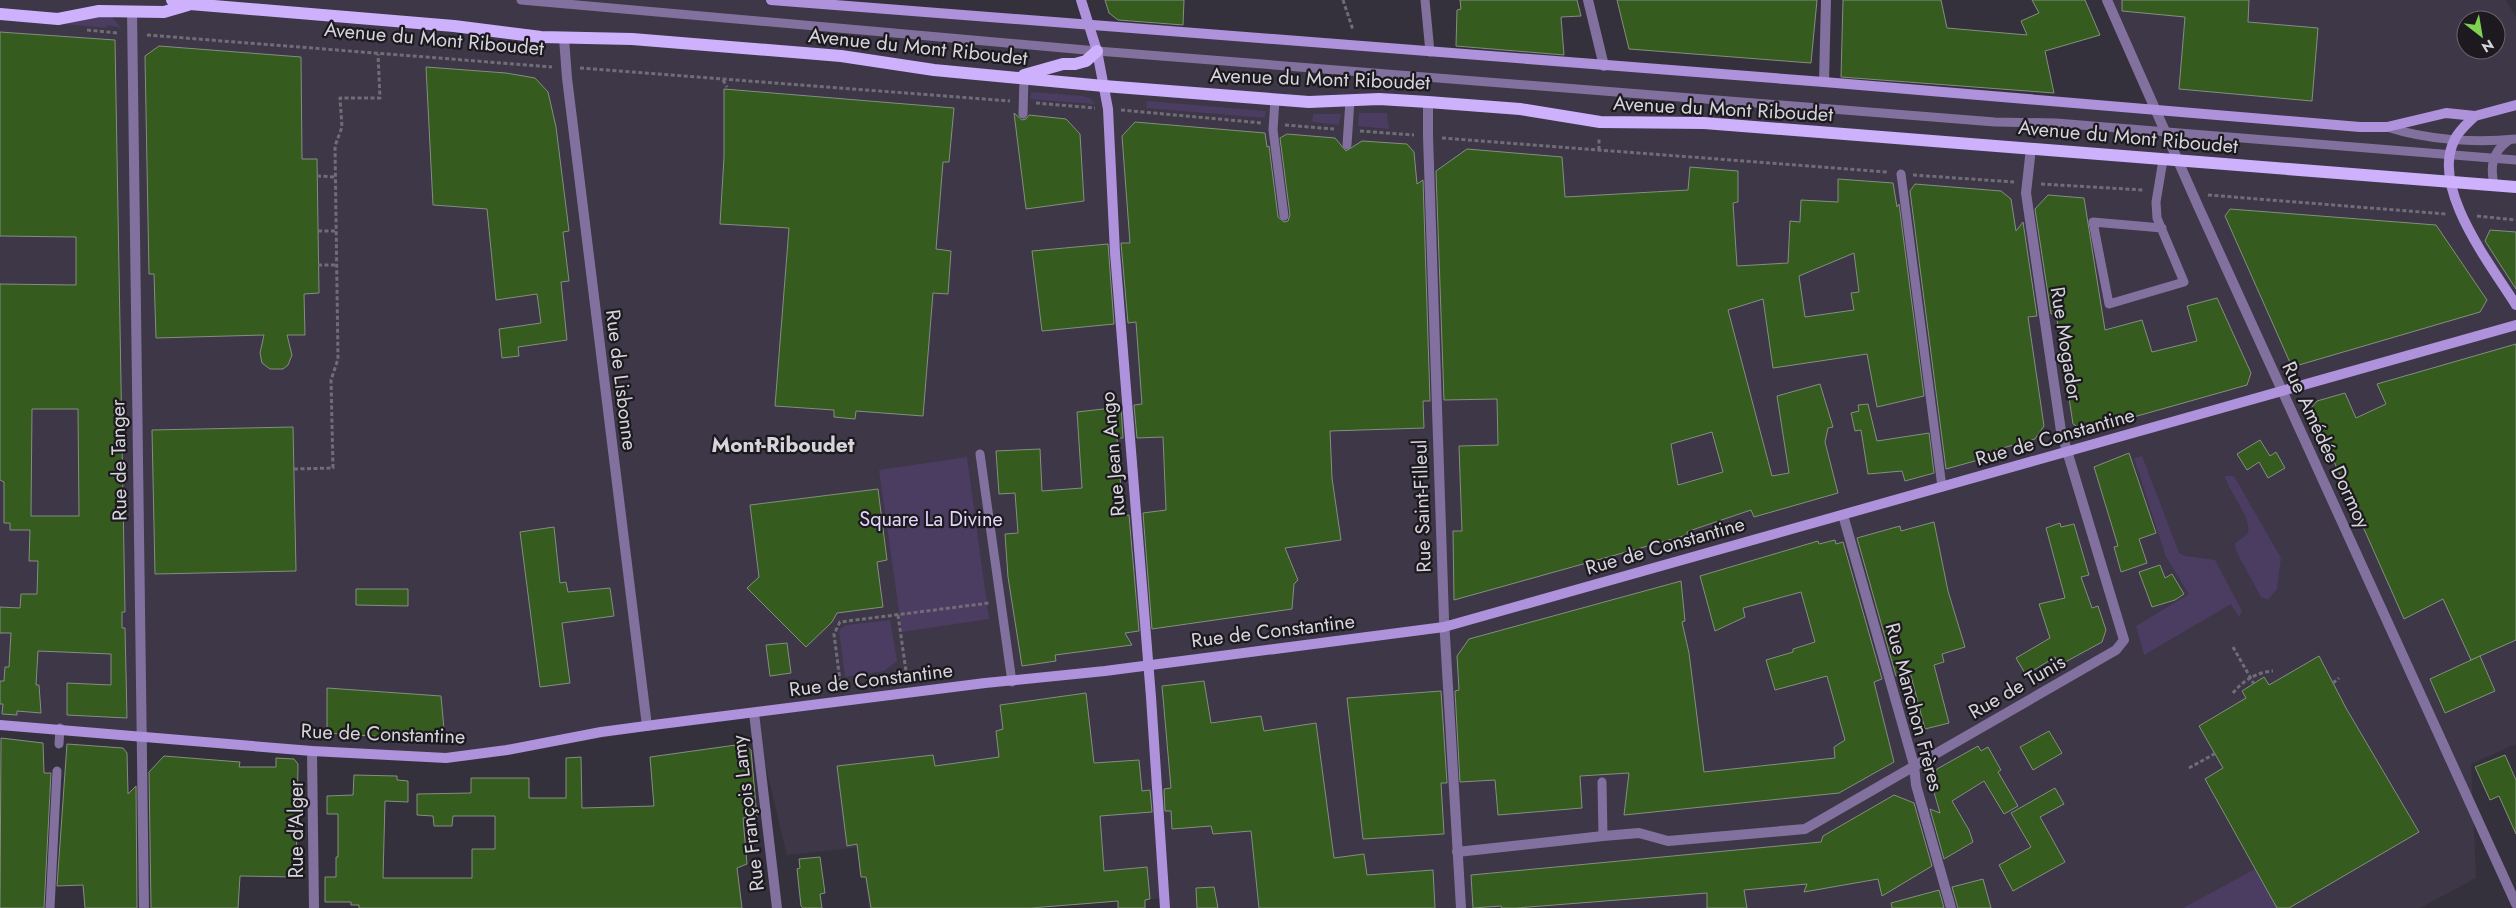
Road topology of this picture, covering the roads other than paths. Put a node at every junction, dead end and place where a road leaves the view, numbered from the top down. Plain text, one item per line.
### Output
1 (172, 0) edge
2 (521, 0) edge
3 (771, 0) edge
4 (1081, 0) edge
5 (1425, 0) edge
6 (1588, 0) edge
7 (1826, 0) edge
8 (2108, 0) edge
9 (190, 4) junction
10 (132, 11) junction
11 (0, 14) edge
12 (1090, 26) junction
13 (564, 38) junction
14 (1097, 51) junction
15 (1430, 52) junction
16 (1604, 66) junction
17 (1020, 77) junction
18 (1824, 82) junction
19 (1104, 86) junction
20 (1275, 99) junction
21 (1350, 100) junction
22 (1428, 102) junction
23 (2516, 105) edge
24 (2155, 110) junction
25 (1023, 114) dead end
26 (2475, 116) junction
27 (2387, 127) junction
28 (2165, 131) junction
29 (2455, 138) junction
30 (2512, 139) edge
31 (1347, 145) dead end
32 (2031, 148) junction
33 (2449, 155) junction
34 (2494, 159) junction
35 (2163, 160) junction
36 (2178, 160) junction
37 (2516, 160) edge
38 (1901, 174) road end
39 (2450, 181) junction
40 (2494, 185) junction
41 (2516, 187) edge
42 (1284, 216) dead end
43 (2162, 228) junction
44 (2516, 304) edge
45 (2516, 325) edge
46 (2282, 391) junction
47 (2067, 451) junction
48 (980, 454) dead end
49 (1942, 486) junction
50 (1843, 515) junction
51 (1444, 627) junction
52 (2121, 628) joint
53 (1147, 664) junction
54 (1012, 682) junction
55 (754, 713) junction
56 (0, 725) edge
57 (646, 726) junction
58 (60, 728) junction
59 (140, 738) junction
60 (59, 744) dead end
61 (312, 751) junction
62 (1914, 765) junction
63 (57, 771) dead end
64 (1602, 782) dead end
65 (1603, 836) junction
66 (1457, 852) junction
67 (2516, 904) edge
68 (50, 908) edge
69 (144, 908) edge
70 (314, 908) edge
71 (777, 908) edge
72 (1165, 908) edge
73 (1461, 908) edge
74 (1951, 908) edge

1 - 9 main road, Avenue du Mont Riboudet
2 - 14 lane
3 - 12 street, Avenue du Mont Riboudet
4 - 12 street, Rue Jean Ango
5 - 15 lane
6 - 16 street
7 - 18 street
8 - 24 street, Rue Amédée Dormoy
9 - 10 main road, Avenue du Mont Riboudet
9 - 13 main road, Avenue du Mont Riboudet
10 - 11 main road, Avenue du Mont Riboudet
10 - 59 street, Rue de Tanger
12 - 14 street, Rue Jean Ango
12 - 15 street, Avenue du Mont Riboudet
13 - 17 main road, Avenue du Mont Riboudet
13 - 57 street, Rue de Lisbonne
14 - 17 main road
14 - 19 street, Rue Jean Ango
14 - 28 lane
15 - 16 street, Avenue du Mont Riboudet
16 - 18 street, Avenue du Mont Riboudet
17 - 19 main road, Avenue du Mont Riboudet
17 - 25 lane
18 - 24 street, Avenue du Mont Riboudet
19 - 20 main road, Avenue du Mont Riboudet
19 - 53 street, Rue Jean Ango
20 - 21 main road, Avenue du Mont Riboudet
20 - 42 lane
21 - 22 main road, Avenue du Mont Riboudet
21 - 31 lane
22 - 32 main road, Avenue du Mont Riboudet
22 - 51 street, Rue Saint-Filleul
23 - 26 street, Avenue du Mont Riboudet
24 - 27 street, Avenue du Mont Riboudet
24 - 28 street, Rue Amédée Dormoy
26 - 27 street, Avenue du Mont Riboudet
26 - 29 street
27 - 29 lane
28 - 33 lane
28 - 36 street, Rue Amédée Dormoy
29 - 30 lane
29 - 33 street
30 - 34 lane
32 - 35 main road, Avenue du Mont Riboudet
32 - 47 street, Rue Mogador
33 - 34 lane
33 - 39 street
34 - 37 lane
34 - 40 lane
35 - 36 main road, Avenue du Mont Riboudet
35 - 43 lane
36 - 39 main road, Avenue du Mont Riboudet
36 - 46 street, Rue Amédée Dormoy
38 - 49 lane
39 - 40 main road, Avenue du Mont Riboudet
39 - 44 street
40 - 41 main road, Avenue du Mont Riboudet
43 - 43 lane
45 - 46 street, Rue de Constantine
46 - 47 street, Rue de Constantine
46 - 67 street, Rue Amédée Dormoy
47 - 49 street, Rue de Constantine
47 - 52 street, Rue Mogador
48 - 54 lane
49 - 50 street, Rue de Constantine
50 - 51 street, Rue de Constantine
50 - 62 street, Rue Manchon Frères
51 - 53 street, Rue de Constantine
51 - 66 street, Rue Saint-Filleul
52 - 62 street, Rue de Tunis
53 - 54 street, Rue de Constantine
53 - 72 street, Rue Jean Ango
54 - 55 street, Rue de Constantine
55 - 57 street, Rue de Constantine
55 - 71 street, Rue François Lamy
56 - 58 street, Rue de Constantine
57 - 61 street, Rue de Constantine
58 - 59 street, Rue de Constantine
58 - 60 lane
59 - 61 street, Rue de Constantine
59 - 69 street, Rue de Tanger
61 - 70 street, Rue d'Alger
62 - 65 street
62 - 74 street, Rue Manchon Frères
63 - 68 lane
64 - 65 lane
65 - 66 street
66 - 73 street, Rue Saint-Filleul

